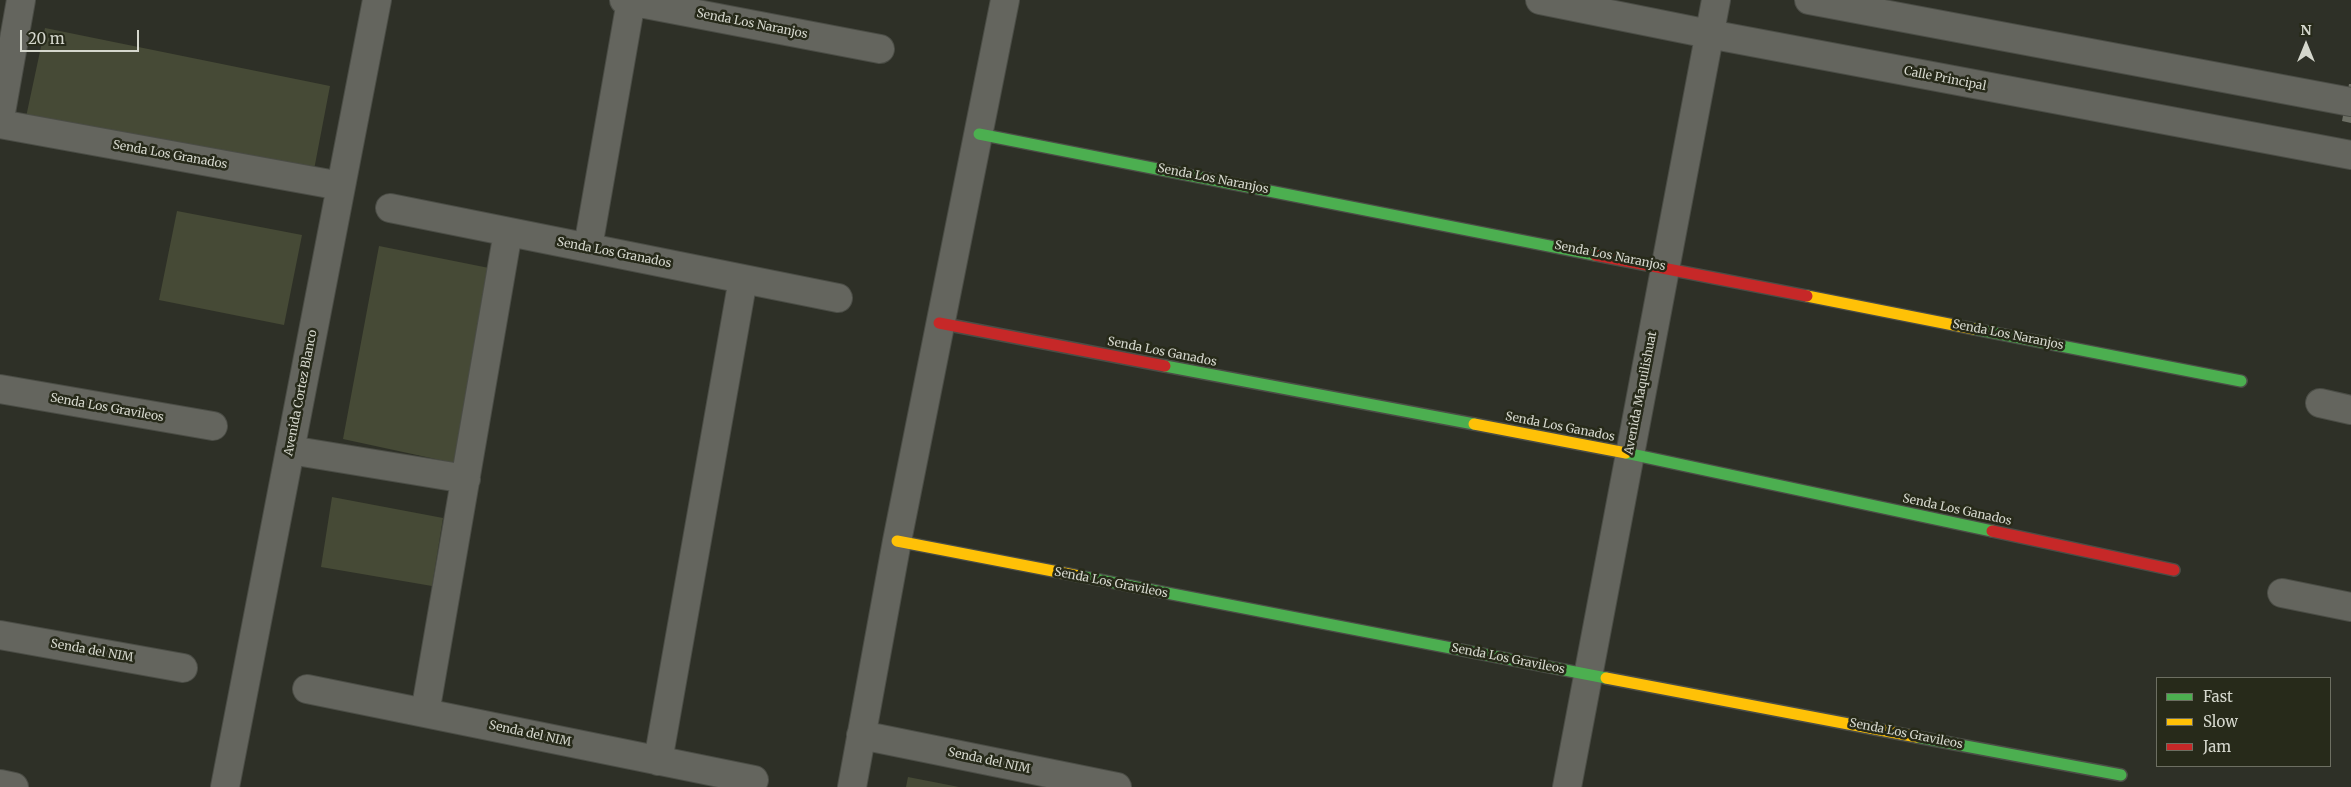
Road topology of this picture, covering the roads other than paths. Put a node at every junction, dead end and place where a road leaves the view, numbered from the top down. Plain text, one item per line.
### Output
1 (21, 0) edge
2 (377, 0) edge
3 (1005, 0) edge
4 (1540, 0) edge
5 (1716, 0) edge
6 (1809, 0) edge
7 (627, 1) edge
8 (1709, 34) junction
9 (880, 49) dead end
10 (2351, 102) edge
11 (0, 118) edge
12 (0, 124) edge
13 (979, 134) junction
14 (2351, 155) edge
15 (341, 186) junction
16 (390, 208) dead end
17 (508, 232) junction
18 (588, 247) junction
19 (1665, 267) junction
20 (743, 279) junction
21 (838, 298) dead end
22 (940, 323) junction
23 (2242, 381) dead end
24 (0, 389) edge
25 (2320, 403) dead end
26 (2351, 410) edge
27 (213, 426) dead end
28 (290, 450) junction
29 (1630, 454) junction
30 (466, 480) junction
31 (896, 541) junction
32 (2174, 570) dead end
33 (2282, 593) dead end
34 (2351, 607) edge
35 (0, 635) edge
36 (183, 668) dead end
37 (1588, 675) junction
38 (307, 689) dead end
39 (425, 713) junction
40 (861, 734) junction
41 (658, 761) junction
42 (2121, 774) dead end
43 (754, 780) dead end
44 (0, 784) edge
45 (14, 787) edge
46 (225, 787) edge
47 (852, 787) edge
48 (1117, 787) edge
49 (1567, 787) edge

1 - 11 street
2 - 15 street, Avenida Cortez Blanco
3 - 13 street
4 - 8 street, Calle Principal
5 - 8 street, Avenida Maquilishuat
6 - 10 street
7 - 9 street, Senda Los Naranjos
7 - 18 street
8 - 14 street, Calle Principal
8 - 19 street, Avenida Maquilishuat
12 - 15 street, Senda Los Granados
13 - 19 street, Senda Los Naranjos
13 - 22 street
15 - 28 street, Avenida Cortez Blanco
16 - 17 street, Senda Los Granados
17 - 18 street, Senda Los Granados
17 - 30 street
18 - 20 street, Senda Los Granados
19 - 23 street, Senda Los Naranjos
19 - 29 street, Avenida Maquilishuat
20 - 21 street, Senda Los Granados
20 - 41 street
22 - 29 street, Senda Los Ganados
22 - 31 street
24 - 27 street, Senda Los Gravileos
25 - 26 street
28 - 30 street
28 - 46 street, Avenida Cortez Blanco
29 - 32 street, Senda Los Ganados
29 - 37 street, Avenida Maquilishuat
30 - 39 street
31 - 37 street, Senda Los Gravileos
31 - 40 street
33 - 34 street
35 - 36 street, Senda del NIM
37 - 42 street, Senda Los Gravileos
37 - 49 street, Avenida Maquilishuat
38 - 39 street, Senda del NIM
39 - 41 street, Senda del NIM
40 - 47 street
40 - 48 street, Senda del NIM
41 - 43 street, Senda del NIM
44 - 45 street

